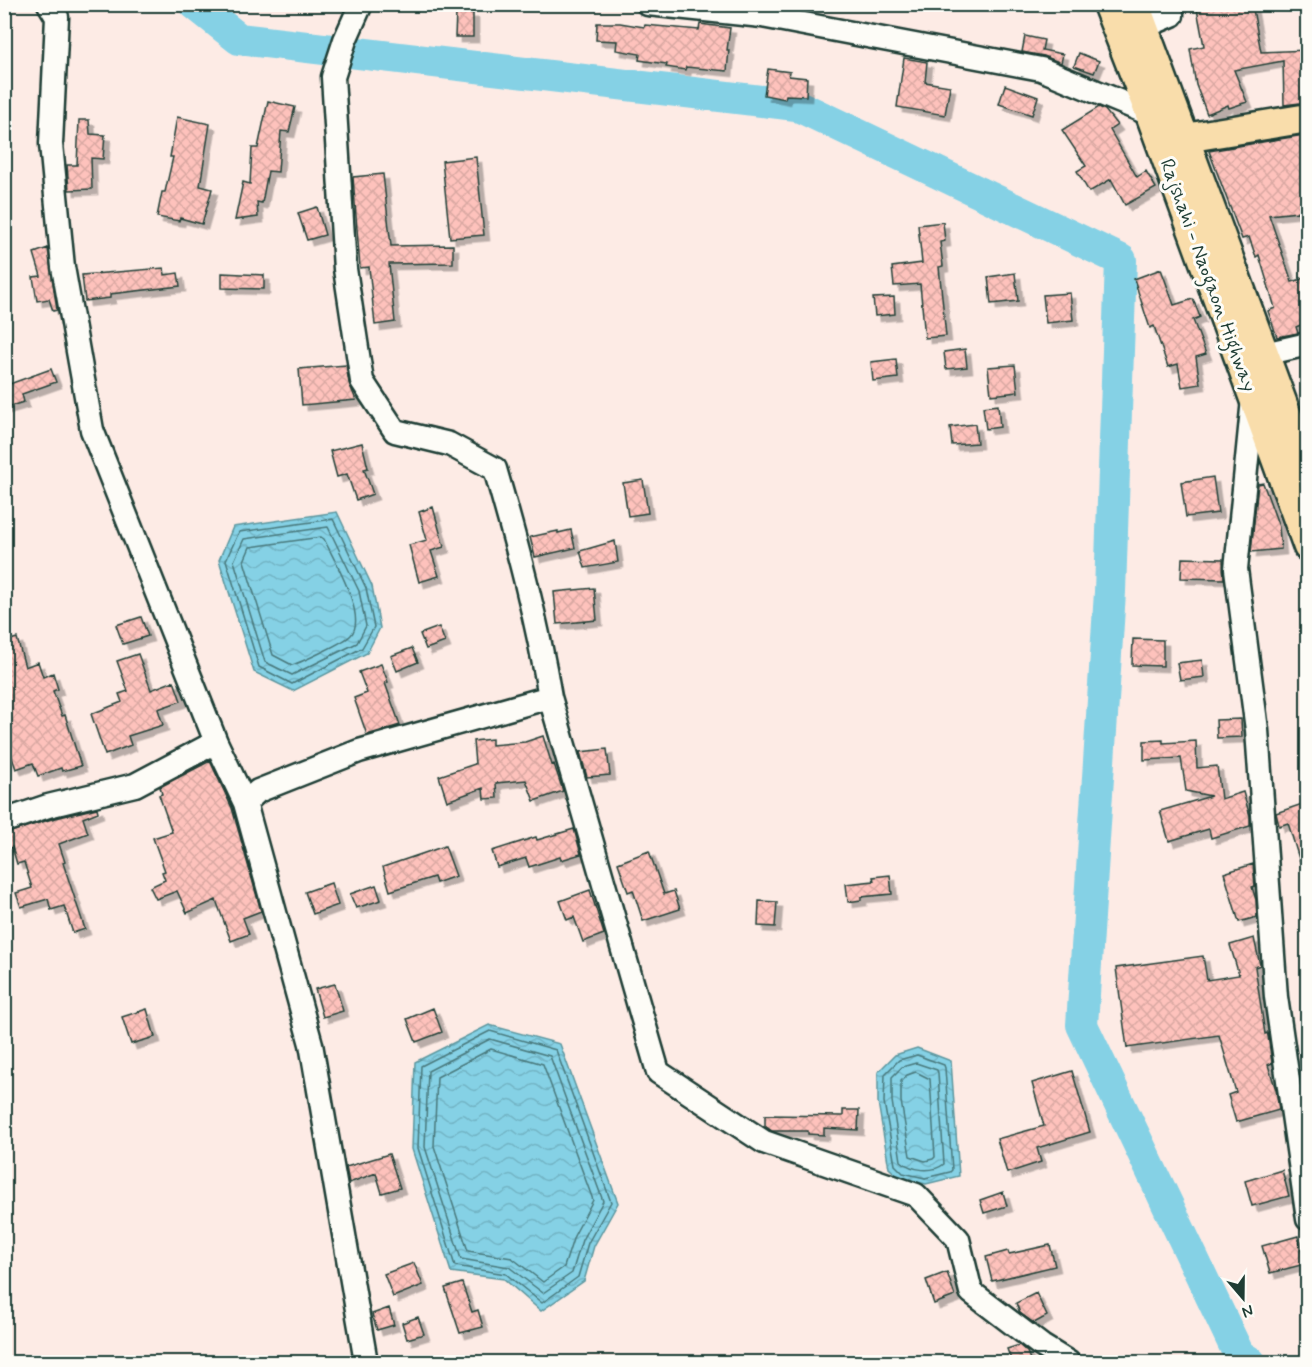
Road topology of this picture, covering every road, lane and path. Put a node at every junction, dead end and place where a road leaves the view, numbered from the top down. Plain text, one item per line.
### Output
1 (49, 4) edge
2 (361, 4) edge
3 (648, 4) edge
4 (1107, 4) edge
5 (1171, 4) edge
6 (763, 10) edge
7 (1140, 16) edge
8 (1150, 114) junction
9 (1308, 118) edge
10 (1185, 138) junction
11 (1308, 344) edge
12 (1264, 354) junction
13 (1253, 397) junction
14 (1294, 459) edge
15 (1308, 547) edge
16 (550, 697) junction
17 (216, 742) junction
18 (245, 802) junction
19 (4, 821) edge
20 (1308, 1219) edge
21 (366, 1362) edge
22 (1068, 1362) edge

1 - 17 street
2 - 16 street
3 - 6 street
4 - 8 main road, Rajshahi - Naogaon Highway
5 - 7 street
6 - 8 street
7 - 10 main road, Rajshahi - Naogaon Highway
8 - 13 main road, Rajshahi - Naogaon Highway
9 - 10 main road
10 - 12 main road, Rajshahi - Naogaon Highway
11 - 12 street
12 - 14 main road, Rajshahi - Naogaon Highway
13 - 14 main road, Rajshahi - Naogaon Highway
13 - 20 street
14 - 15 main road, Rajshahi - Naogaon Highway
16 - 18 street
16 - 22 street
17 - 18 street
17 - 19 street
18 - 21 street

